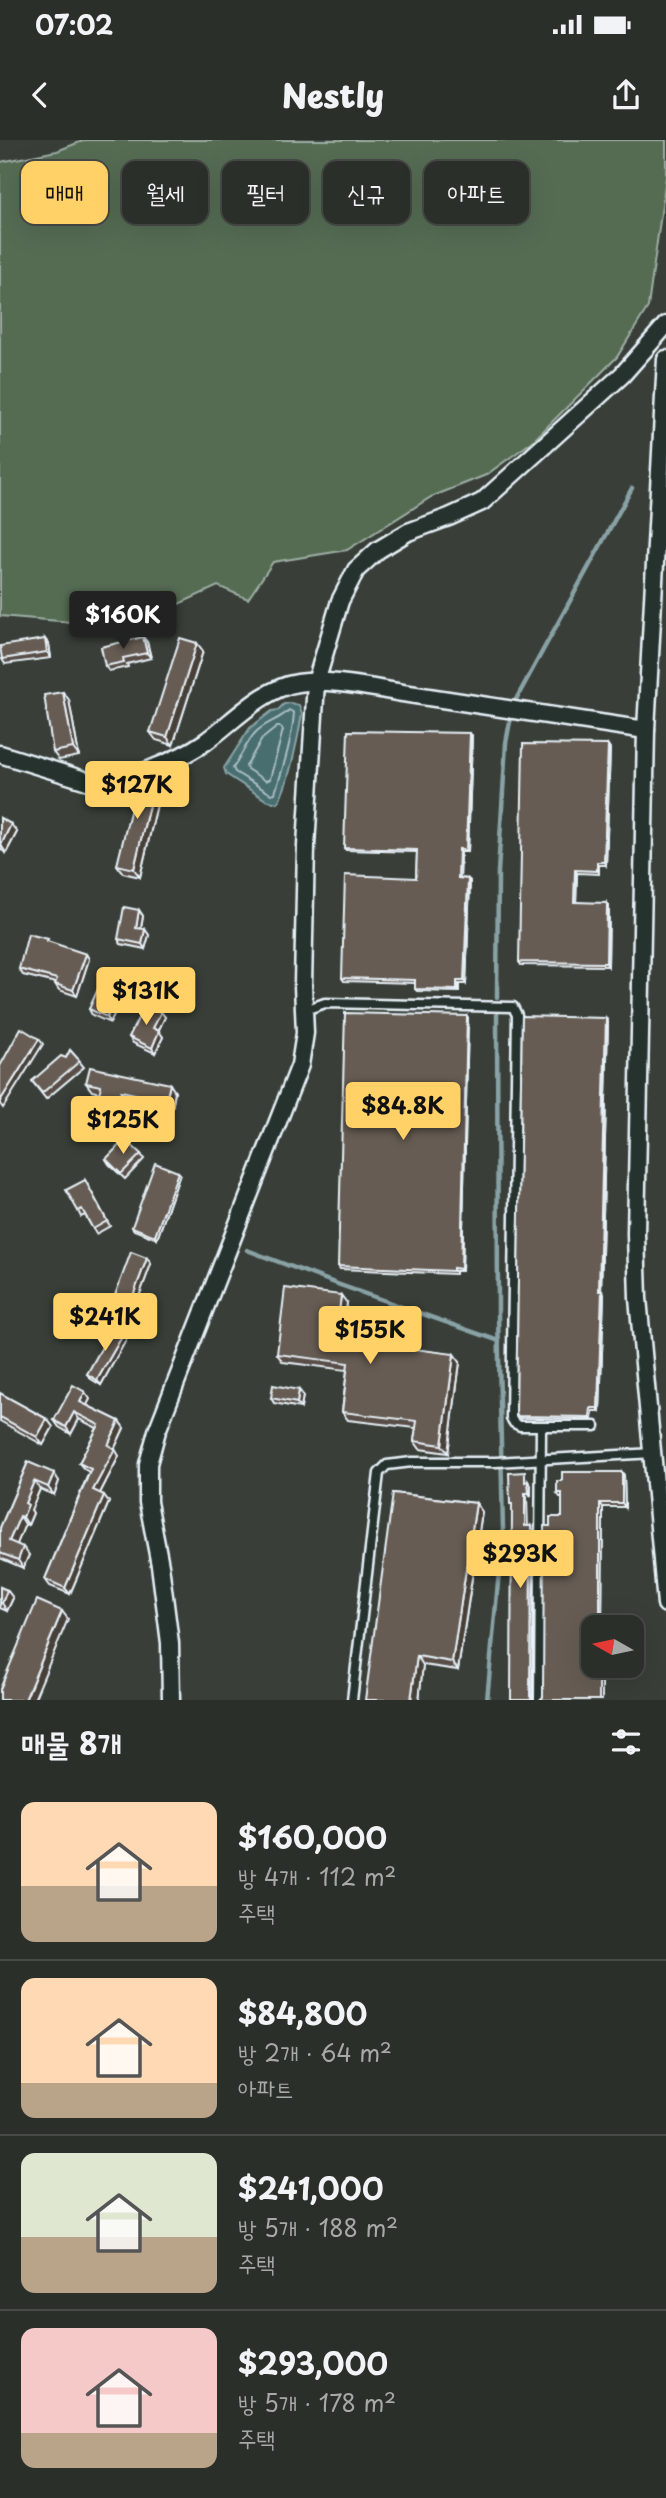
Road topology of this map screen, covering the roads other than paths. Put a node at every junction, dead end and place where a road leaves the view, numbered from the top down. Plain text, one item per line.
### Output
1 (666, 325) edge
2 (666, 359) edge
3 (316, 682) junction
4 (646, 730) junction
5 (0, 754) edge
6 (305, 1010) junction
7 (595, 1426) dead end
8 (541, 1427) junction
9 (654, 1453) junction
10 (542, 1460) junction
11 (666, 1604) edge
12 (171, 1700) edge
13 (352, 1700) edge
14 (539, 1700) edge

1 - 3 street
2 - 4 street
3 - 4 street
3 - 5 street
3 - 6 street
4 - 9 street
6 - 8 lane
6 - 12 street
7 - 8 lane
8 - 10 lane
9 - 10 lane
9 - 11 street
10 - 13 lane
10 - 14 lane

